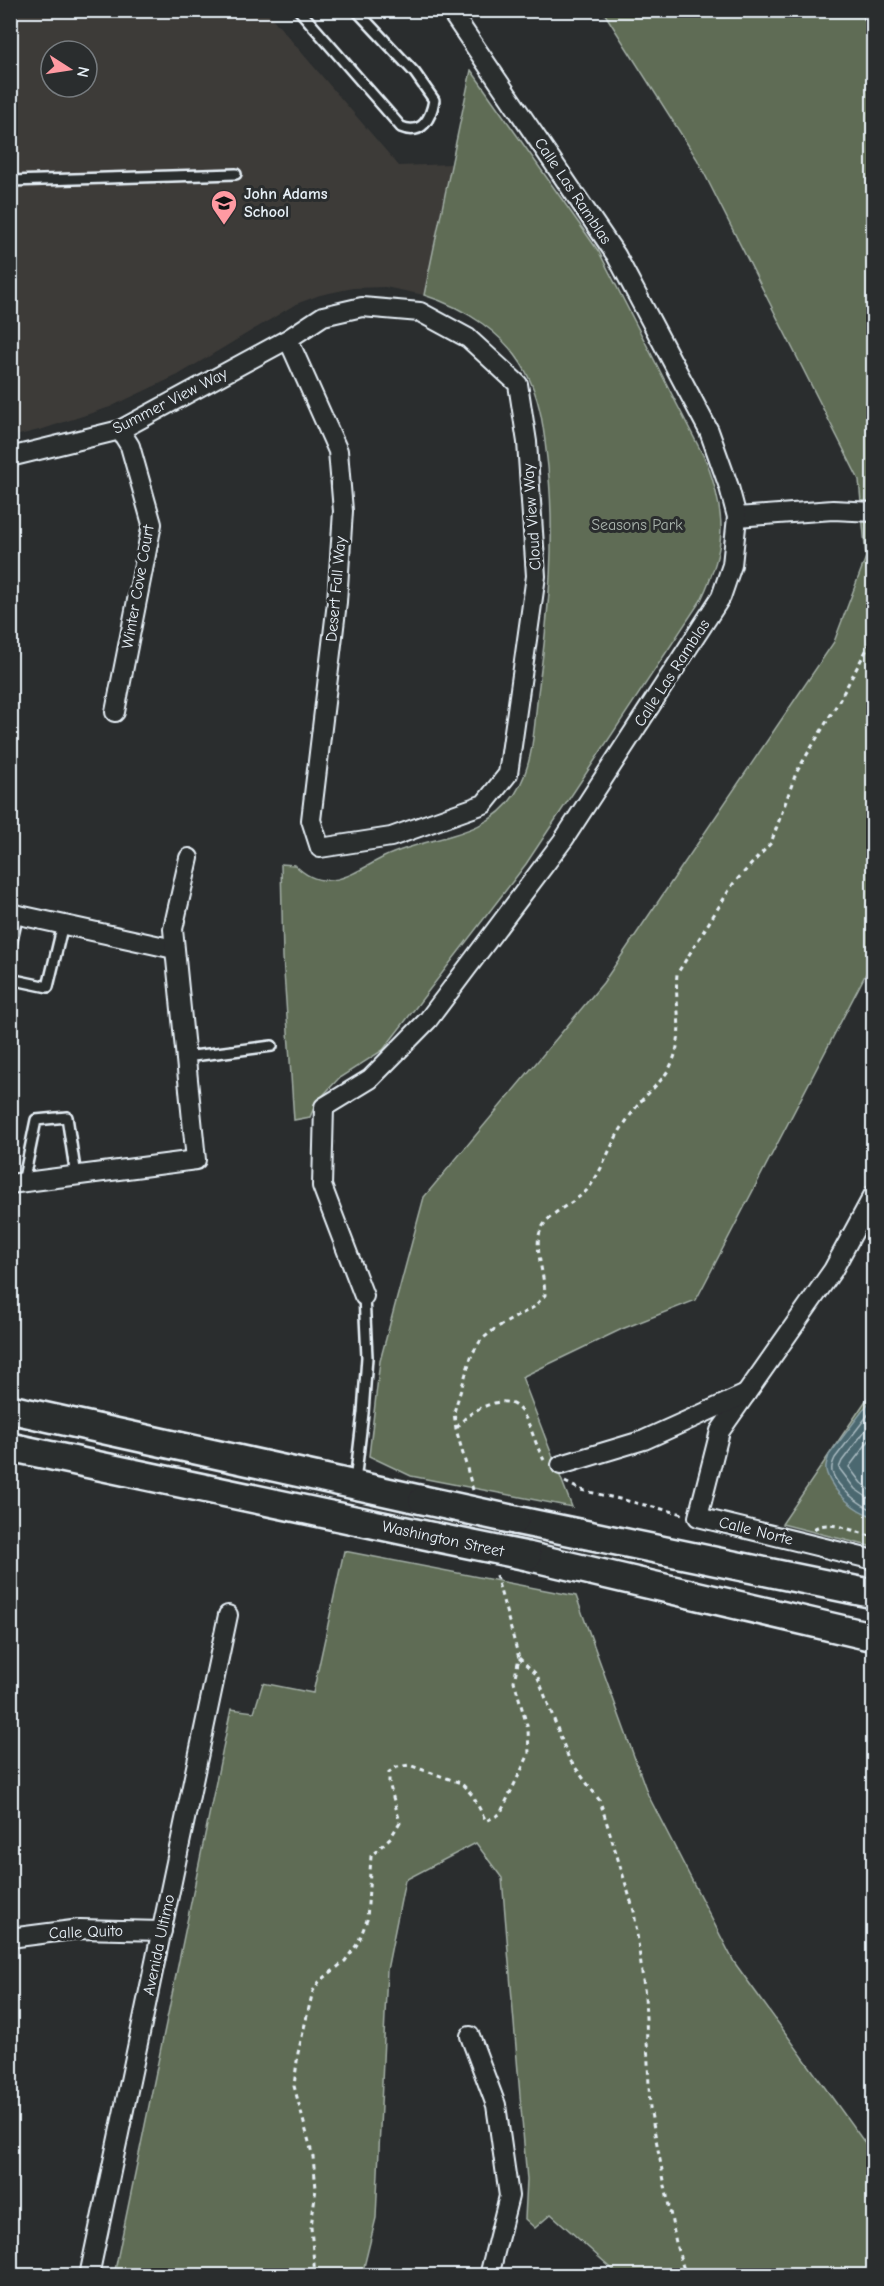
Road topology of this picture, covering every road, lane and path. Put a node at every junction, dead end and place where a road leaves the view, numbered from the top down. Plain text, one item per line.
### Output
1 (299, 10) edge
2 (356, 10) edge
3 (450, 10) edge
4 (859, 10) edge
5 (873, 32) edge
6 (236, 174) dead end
7 (10, 181) edge
8 (288, 339) junction
9 (120, 430) junction
10 (10, 457) edge
11 (873, 512) edge
12 (737, 517) junction
13 (873, 630) edge
14 (115, 712) dead end
15 (320, 848) joint
16 (189, 858) dead end
17 (14, 914) edge
18 (63, 924) junction
19 (10, 949) edge
20 (174, 949) junction
21 (10, 979) edge
22 (272, 1046) dead end
23 (185, 1057) junction
24 (76, 1176) junction
25 (17, 1184) edge
26 (873, 1194) edge
27 (364, 1296) joint
28 (746, 1394) junction
29 (10, 1409) edge
30 (10, 1447) edge
31 (561, 1465) dead end
32 (354, 1486) junction
33 (475, 1498) dead end
34 (873, 1537) edge
35 (805, 1543) junction
36 (873, 1560) edge
37 (494, 1567) dead end
38 (873, 1594) edge
39 (228, 1615) dead end
40 (873, 1637) edge
41 (519, 1658) junction
42 (162, 1931) junction
43 (10, 1938) edge
44 (470, 2036) dead end
45 (89, 2276) edge
46 (315, 2276) edge
47 (489, 2276) edge
48 (686, 2276) edge

1 - 2 lane
3 - 12 street, Calle Las Ramblas
4 - 5 path
6 - 7 lane
8 - 9 street, Summer View Way
8 - 15 street, Desert Fall Way
8 - 15 street, Cloud View Way
9 - 10 street, Summer View Way
9 - 14 street, Winter Cove Court
11 - 12 street
12 - 27 street, Calle Las Ramblas
13 - 33 path
16 - 20 street
17 - 18 street
17 - 19 lane
18 - 20 street
18 - 21 lane
20 - 23 street
22 - 23 lane
23 - 24 street
24 - 25 street
24 - 25 lane
26 - 28 street, Calle Norte
27 - 32 lane
28 - 31 street
28 - 35 street, Calle Norte
29 - 32 main road, Washington Street
30 - 40 main road, Washington Street, bridge
32 - 38 main road, Washington Street, bridge
34 - 35 path
35 - 36 street, Calle Norte
37 - 41 path
39 - 42 street, Avenida Ultimo
41 - 46 path
41 - 48 path
42 - 43 street, Calle Quito
42 - 45 street, Avenida Ultimo
44 - 47 street

